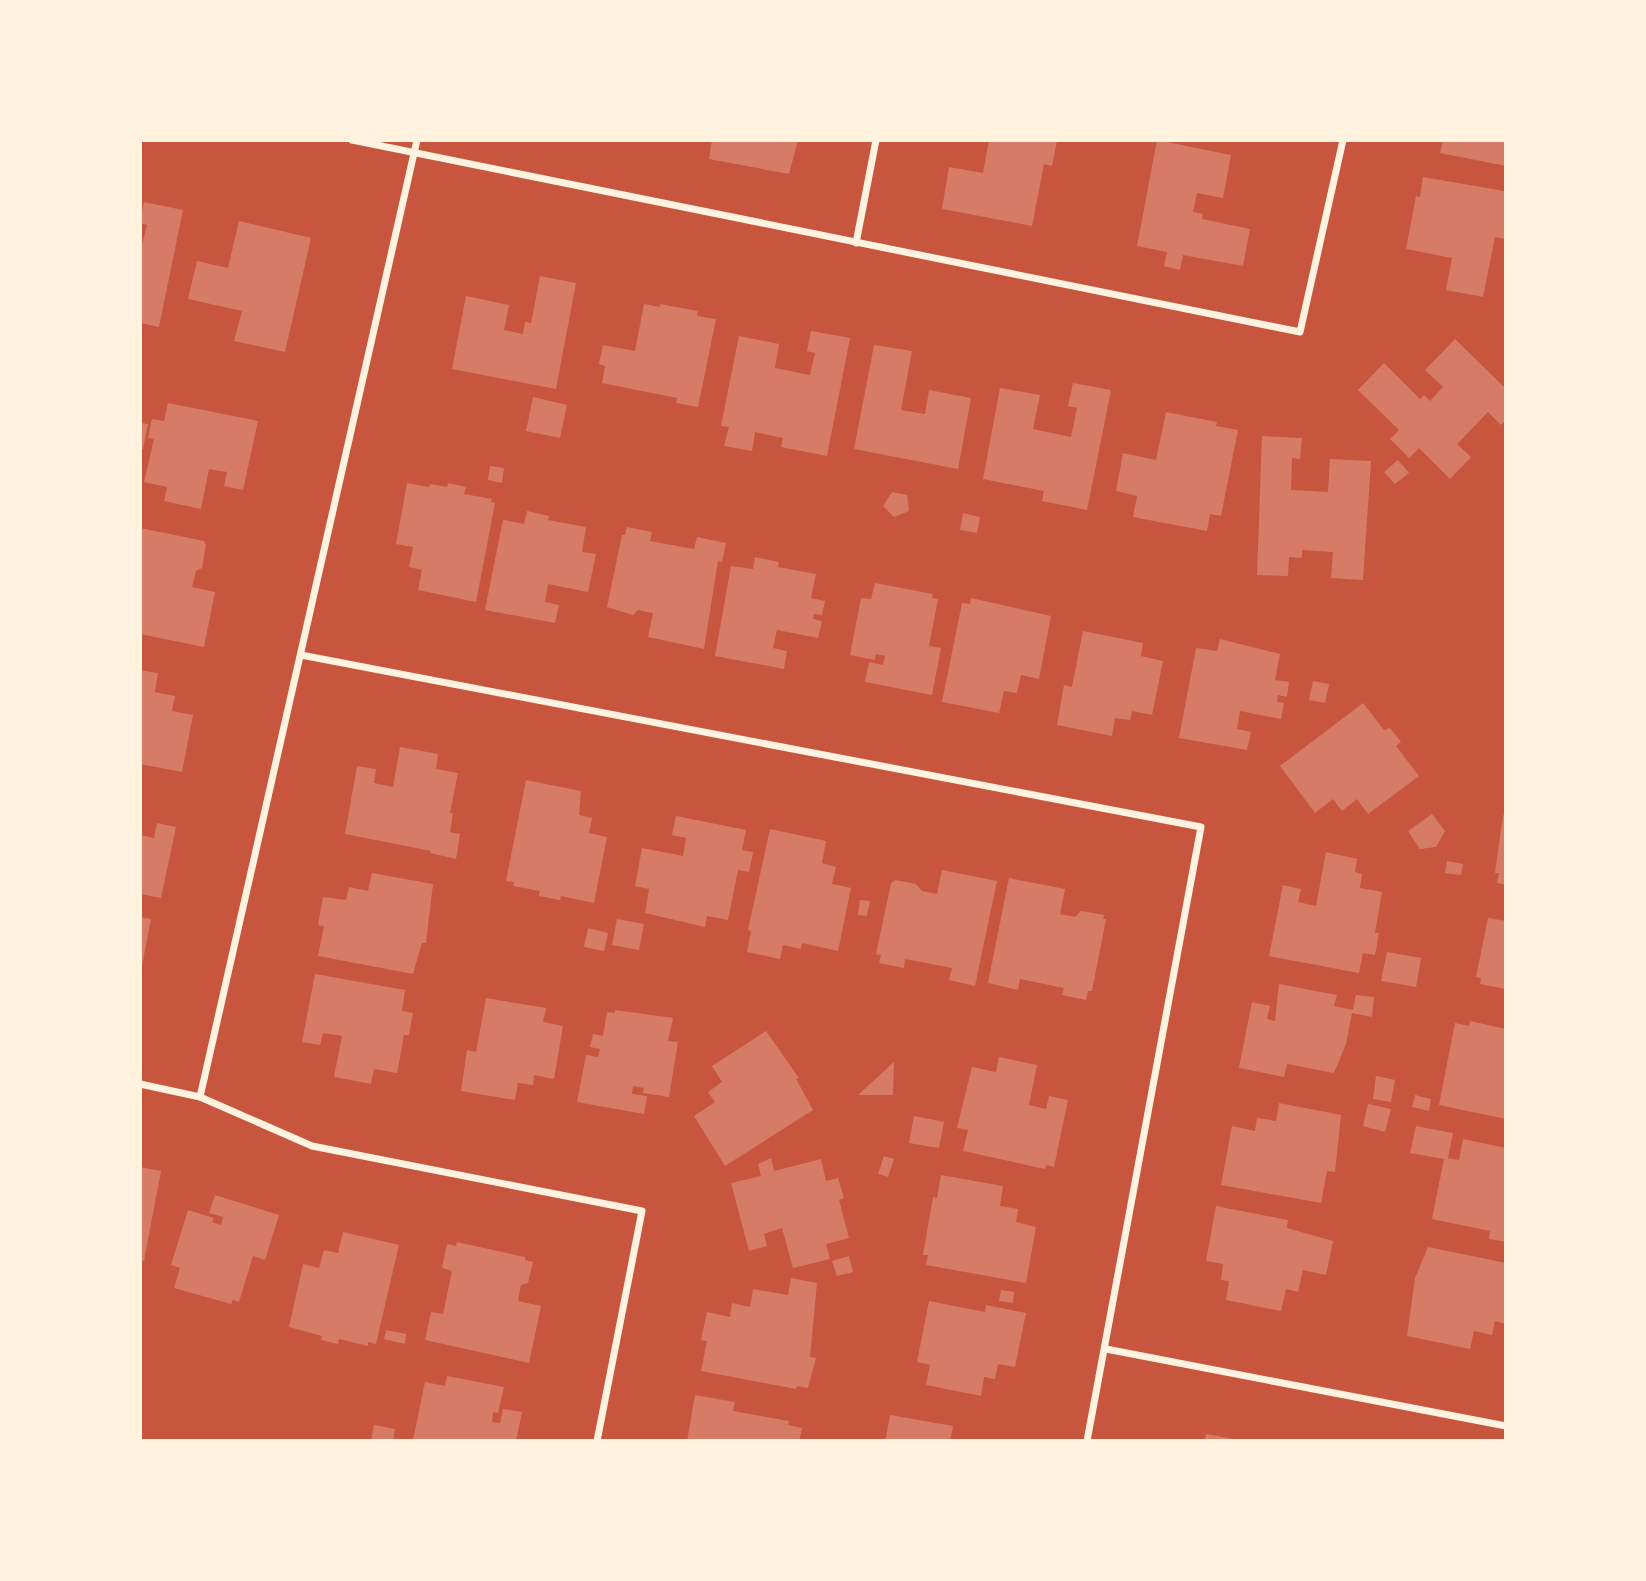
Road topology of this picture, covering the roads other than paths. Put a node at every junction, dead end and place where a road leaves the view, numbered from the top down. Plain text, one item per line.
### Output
1 (352, 140) edge
2 (417, 140) edge
3 (876, 140) edge
4 (1343, 140) edge
5 (415, 151) junction
6 (856, 243) junction
7 (301, 655) junction
8 (140, 1084) edge
9 (200, 1097) junction
10 (1106, 1349) junction
11 (1506, 1426) edge
12 (597, 1441) edge
13 (1087, 1441) edge

1 - 5 street
2 - 5 street
3 - 6 street
4 - 6 street
5 - 6 street
5 - 7 street
7 - 9 street
7 - 10 street
8 - 9 street
9 - 12 street
10 - 11 street
10 - 13 street

